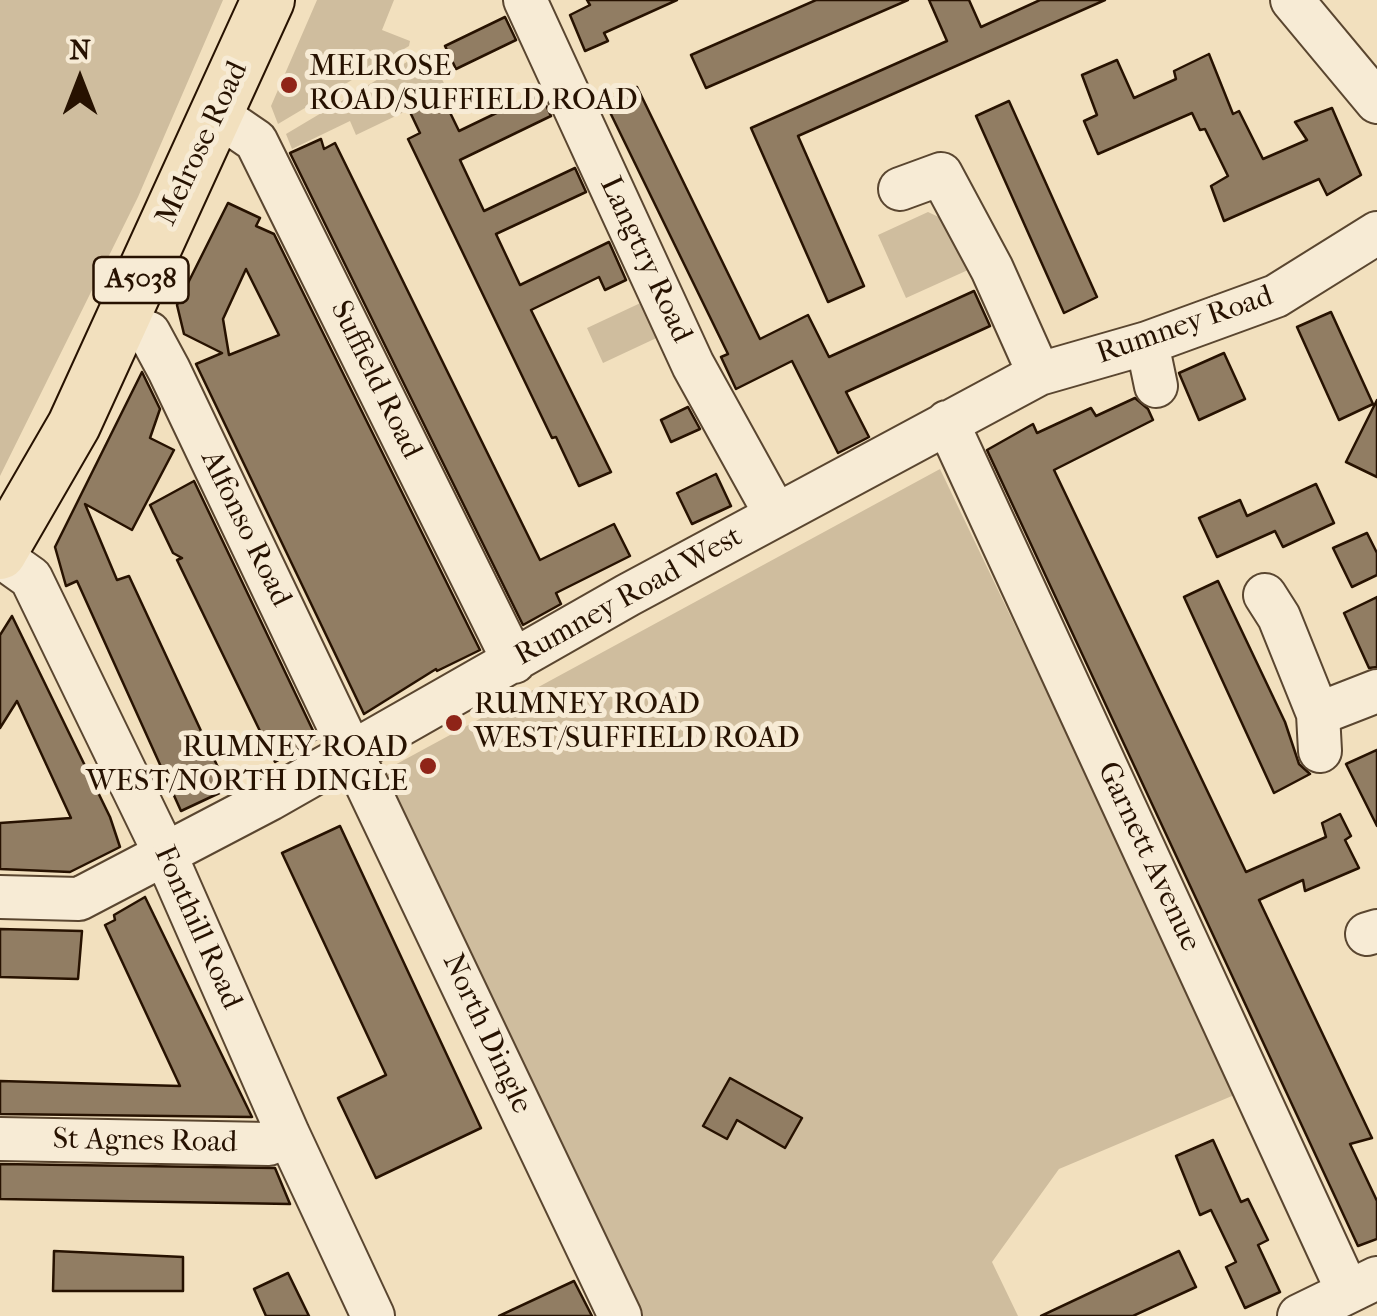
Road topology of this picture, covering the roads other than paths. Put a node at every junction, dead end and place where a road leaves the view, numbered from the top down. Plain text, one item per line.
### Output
1 (268, 0) edge
2 (524, 0) edge
3 (1292, 0) edge
4 (1377, 102) edge
5 (218, 115) junction
6 (900, 189) dead end
7 (1377, 233) edge
8 (121, 323) junction
9 (1147, 344) junction
10 (1039, 374) junction
11 (1156, 386) dead end
12 (947, 422) junction
13 (776, 514) junction
14 (0, 554) edge
15 (1280, 604) dead end
16 (514, 662) junction
17 (1377, 691) edge
18 (352, 752) junction
19 (165, 854) junction
20 (0, 897) edge
21 (288, 1134) junction
22 (0, 1140) edge
23 (1363, 1285) edge
24 (373, 1316) edge
25 (620, 1316) edge
26 (1298, 1316) edge

1 - 5 main road, Melrose Road / A5038
2 - 13 street, Langtry Road
3 - 4 street
5 - 8 main road, Melrose Road / A5038
5 - 16 street, Suffield Road
6 - 10 street
7 - 9 street, Rumney Road
8 - 14 main road, Melrose Road / A5038
8 - 18 street, Alfonso Road
9 - 10 street, Rumney Road
9 - 11 street
10 - 12 street, Rumney Road West
12 - 13 street, Rumney Road West
12 - 23 street, Garnett Avenue
13 - 16 street, Rumney Road West
14 - 19 street, Fonthill Road
15 - 17 street
16 - 18 street, Rumney Road West
18 - 19 street, Rumney Road West
18 - 25 street, North Dingle
19 - 20 street, Rumney Road West
19 - 21 street, Fonthill Road
21 - 22 street, St Agnes Road
21 - 24 street, Fonthill Road
23 - 26 street

